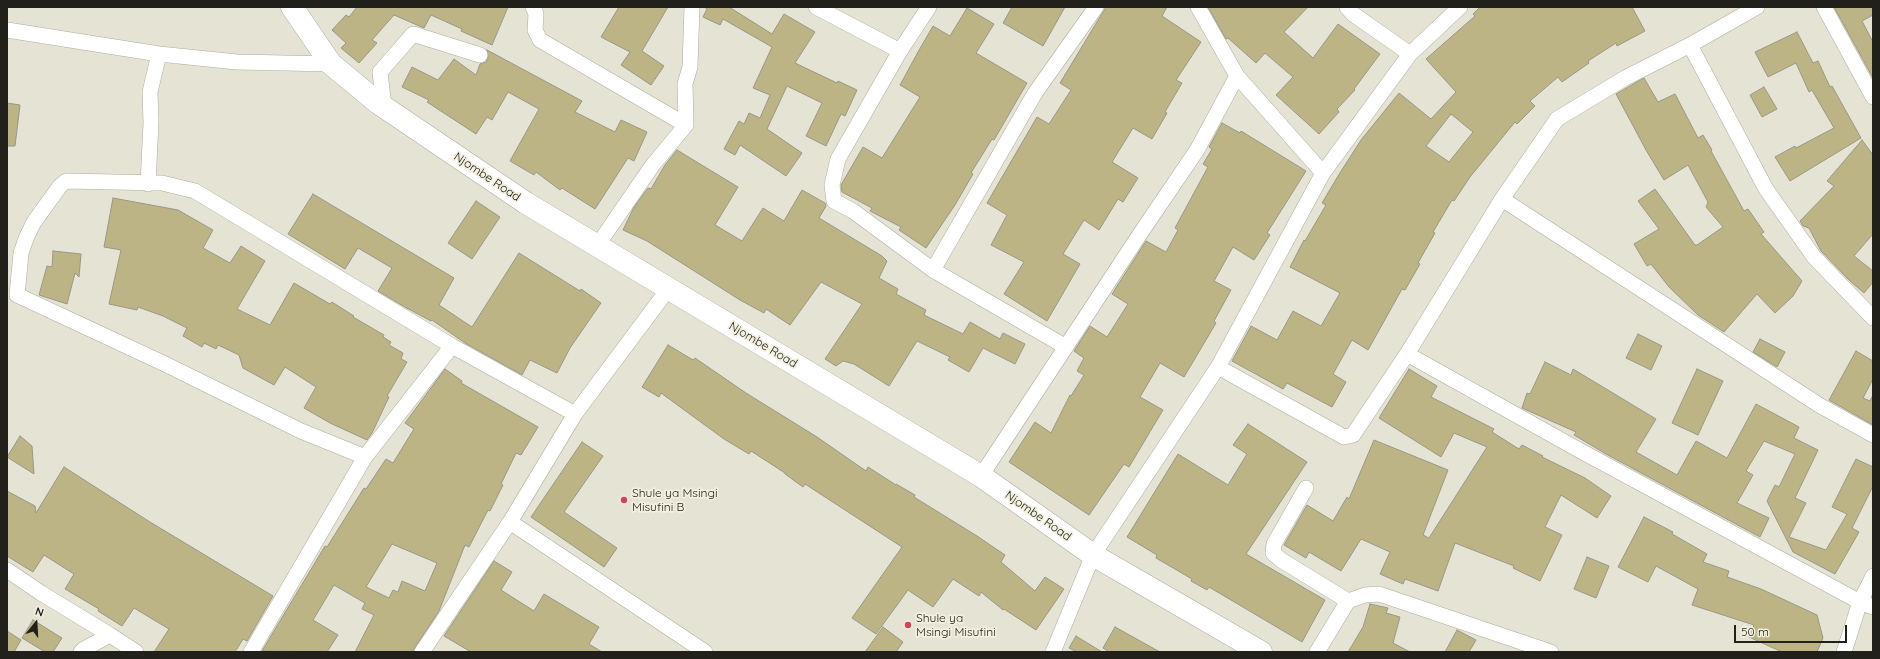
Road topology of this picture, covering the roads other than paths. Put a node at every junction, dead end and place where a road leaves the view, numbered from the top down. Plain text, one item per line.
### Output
1 (292, 7) edge
2 (533, 7) edge
3 (692, 7) edge
4 (816, 7) edge
5 (929, 7) edge
6 (1096, 7) edge
7 (1198, 7) edge
8 (1347, 7) edge
9 (1460, 7) edge
10 (1757, 7) edge
11 (1824, 7) edge
12 (7, 30) edge
13 (1690, 45) junction
14 (900, 51) junction
15 (159, 54) junction
16 (1410, 54) junction
17 (480, 55) dead end
18 (331, 64) junction
19 (1237, 76) junction
20 (1873, 97) edge
21 (384, 107) junction
22 (686, 125) junction
23 (1323, 173) junction
24 (148, 184) junction
25 (1502, 199) junction
26 (597, 246) junction
27 (933, 270) junction
28 (669, 288) junction
29 (1873, 318) edge
30 (452, 346) junction
31 (1066, 347) junction
32 (1407, 354) junction
33 (1218, 367) junction
34 (575, 414) junction
35 (1873, 435) edge
36 (365, 457) junction
37 (981, 476) junction
38 (1306, 488) dead end
39 (510, 522) junction
40 (1093, 555) junction
41 (7, 570) edge
42 (1873, 576) edge
43 (1348, 601) junction
44 (1867, 604) edge
45 (110, 635) junction
46 (424, 651) edge
47 (81, 652) edge
48 (136, 652) edge
49 (251, 652) edge
50 (705, 652) edge
51 (1053, 652) edge
52 (1261, 652) edge
53 (1317, 652) edge
54 (1551, 652) edge
55 (1844, 652) edge

1 - 18 highway, Njombe Road
2 - 22 street
3 - 22 street
4 - 14 street
5 - 14 street
6 - 27 street
7 - 19 street
8 - 16 street
9 - 16 street
10 - 13 street
11 - 20 street
12 - 15 street
13 - 25 street
13 - 29 street
14 - 27 street
15 - 18 street
15 - 24 street
16 - 23 street
17 - 21 street
18 - 21 highway, Njombe Road
19 - 23 street
19 - 31 street
21 - 26 highway, Njombe Road
22 - 26 street
23 - 33 street
24 - 30 street
24 - 36 street
25 - 32 street
25 - 35 street
26 - 28 highway, Njombe Road
27 - 31 street
28 - 34 street
28 - 37 highway, Njombe Road
30 - 34 street
30 - 36 street
31 - 37 street
32 - 33 street
32 - 44 street
33 - 40 street
34 - 39 street
36 - 49 street
37 - 40 highway, Njombe Road
38 - 43 street
39 - 46 street
39 - 50 street
40 - 51 street
40 - 52 highway, Njombe Road
41 - 45 street
42 - 44 street
43 - 53 street
43 - 54 street
44 - 55 street
45 - 47 street
45 - 48 street

